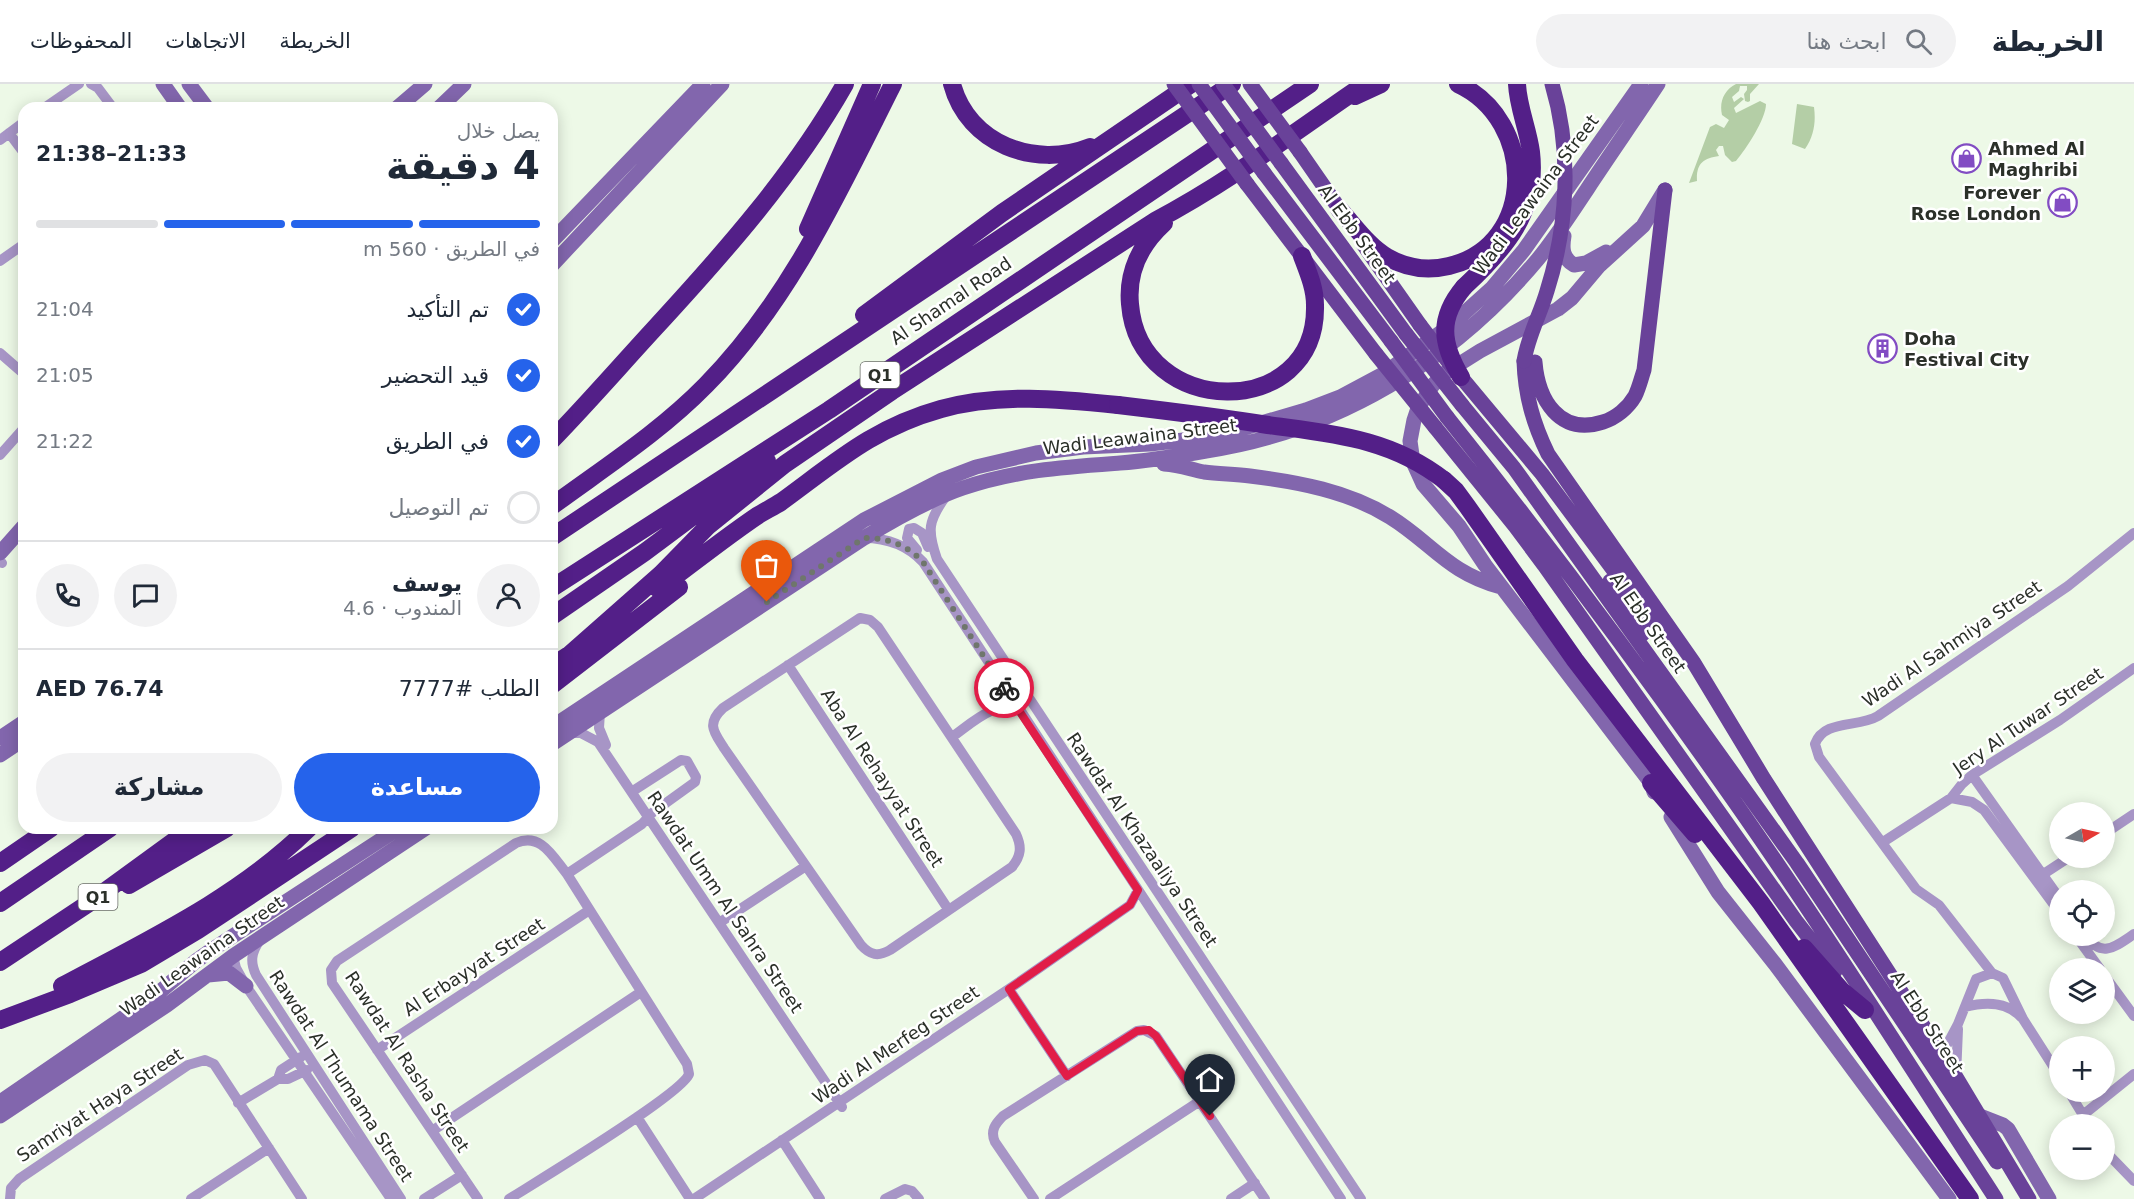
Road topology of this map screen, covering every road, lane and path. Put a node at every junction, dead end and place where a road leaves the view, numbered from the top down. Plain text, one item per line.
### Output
1 (79, 84) edge
2 (91, 84) edge
3 (163, 84) edge
4 (189, 84) edge
5 (425, 84) edge
6 (464, 84) edge
7 (703, 84) edge
8 (722, 84) edge
9 (845, 84) edge
10 (872, 84) edge
11 (893, 84) edge
12 (952, 84) edge
13 (1174, 84) edge
14 (1191, 84) edge
15 (1199, 84) edge
16 (1223, 84) edge
17 (1232, 84) edge
18 (1250, 84) edge
19 (1310, 84) edge
20 (1365, 84) edge
21 (1381, 84) edge
22 (1458, 84) edge
23 (1517, 84) edge
24 (1552, 84) edge
25 (1641, 84) edge
26 (1658, 84) edge
27 (53, 102) edge
28 (108, 102) edge
29 (176, 102) edge
30 (200, 102) edge
31 (404, 102) edge
32 (445, 102) edge
33 (1331, 107) junction
34 (18, 127) edge
35 (5, 137) edge
36 (1108, 139) junction
37 (18, 148) edge
38 (1183, 206) junction
39 (1340, 209) junction
40 (1568, 217) junction
41 (558, 235) edge
42 (1622, 244) junction
43 (18, 248) edge
44 (1302, 256) junction
45 (558, 259) edge
46 (0, 261) edge
47 (786, 284) junction
48 (654, 330) junction
49 (0, 353) edge
50 (1529, 361) junction
51 (807, 366) junction
52 (18, 369) edge
53 (1461, 377) junction
54 (812, 420) junction
55 (558, 422) edge
56 (1441, 422) junction
57 (558, 434) edge
58 (18, 435) edge
59 (0, 455) edge
60 (1122, 463) junction
61 (948, 493) junction
62 (558, 502) edge
63 (779, 503) junction
64 (1584, 531) junction
65 (558, 533) edge
66 (2134, 533) edge
67 (18, 535) edge
68 (864, 538) junction
69 (18, 544) edge
70 (937, 560) junction
71 (0, 561) edge
72 (928, 569) junction
73 (558, 584) edge
74 (1501, 587) junction
75 (558, 612) edge
76 (568, 656) junction
77 (558, 662) edge
78 (1694, 663) junction
79 (788, 665) junction
80 (2134, 668) edge
81 (558, 681) edge
82 (1002, 684) junction
83 (1680, 703) junction
84 (993, 710) junction
85 (1020, 711) junction
86 (600, 712) junction
87 (558, 723) edge
88 (18, 726) edge
89 (569, 733) junction
90 (952, 737) junction
91 (0, 738) edge
92 (558, 740) edge
93 (18, 743) edge
94 (0, 755) edge
95 (1972, 775) junction
96 (1651, 783) junction
97 (636, 789) junction
98 (1951, 798) junction
99 (2134, 814) edge
100 (650, 815) junction
101 (2115, 827) edge
102 (42, 834) edge
103 (101, 834) edge
104 (184, 834) edge
105 (217, 834) edge
106 (302, 834) edge
107 (343, 834) edge
108 (390, 834) edge
109 (417, 834) edge
110 (1883, 842) junction
111 (366, 850) junction
112 (0, 862) edge
113 (806, 866) junction
114 (2053, 868) edge
115 (567, 874) junction
116 (2042, 875) junction
117 (2049, 884) edge
118 (1138, 890) junction
119 (2049, 898) edge
120 (0, 903) edge
121 (89, 903) junction
122 (1761, 903) junction
123 (948, 909) junction
124 (1149, 909) junction
125 (588, 911) junction
126 (721, 922) junction
127 (1779, 930) junction
128 (2134, 934) edge
129 (261, 938) junction
130 (2095, 946) edge
131 (233, 956) junction
132 (0, 962) edge
133 (1992, 973) junction
134 (205, 976) junction
135 (246, 986) junction
136 (2115, 990) edge
137 (641, 992) junction
138 (1010, 992) junction
139 (1965, 1007) junction
140 (1865, 1010) junction
141 (2134, 1016) edge
142 (0, 1020) edge
143 (2024, 1020) junction
144 (1958, 1024) junction
145 (1887, 1032) junction
146 (377, 1050) junction
147 (1941, 1056) junction
148 (301, 1057) junction
149 (2049, 1060) edge
150 (308, 1069) junction
151 (2134, 1074) edge
152 (1067, 1076) junction
153 (1956, 1077) junction
154 (278, 1079) junction
155 (1200, 1101) junction
156 (0, 1102) edge
157 (238, 1103) junction
158 (842, 1103) junction
159 (2092, 1114) edge
160 (0, 1116) edge
161 (1980, 1116) junction
162 (637, 1117) junction
163 (432, 1131) junction
164 (784, 1142) junction
165 (269, 1148) junction
166 (2115, 1161) edge
167 (464, 1177) junction
168 (2134, 1181) edge
169 (1255, 1183) junction
170 (10, 1199) edge
171 (191, 1199) edge
172 (302, 1199) edge
173 (391, 1199) edge
174 (401, 1199) edge
175 (424, 1199) edge
176 (436, 1199) edge
177 (478, 1199) edge
178 (509, 1199) edge
179 (692, 1199) edge
180 (704, 1199) edge
181 (820, 1199) edge
182 (885, 1199) edge
183 (919, 1199) edge
184 (1034, 1199) edge
185 (1050, 1199) edge
186 (1231, 1199) edge
187 (1265, 1199) edge
188 (1341, 1199) edge
189 (1361, 1199) edge
190 (1949, 1199) edge
191 (1970, 1199) edge
192 (1996, 1199) edge
193 (2021, 1199) edge
194 (2029, 1199) edge
195 (2049, 1199) edge

1 - 27 street
2 - 28 street
3 - 29 main road
4 - 30 main road
5 - 31 main road
6 - 32 main road
7 - 41 main road
8 - 45 main road
9 - 48 highway
10 - 47 highway
11 - 47 highway
12 - 36 highway
13 - 44 main road, bridge
14 - 36 highway
15 - 56 main road, Al Ebb Street, bridge
16 - 83 main road, Al Ebb Street, bridge
17 - 51 highway, Al Shamal Road / Q1
18 - 39 main road, bridge
19 - 54 highway, Al Shamal Road / Q1
20 - 33 highway
21 - 33 highway
22 - 39 highway
23 - 53 highway, bridge
24 - 50 main road, bridge
25 - 87 main road, Wadi Leawaina Street
26 - 40 main road, Wadi Leawaina Street
33 - 38 highway
34 - 35 street
35 - 37 street
36 - 51 highway
38 - 44 highway
38 - 76 highway
39 - 53 main road, bridge
40 - 42 main road
40 - 60 main road, Wadi Leawaina Street
42 - 50 main road
42 - 74 main road
43 - 46 street
44 - 56 main road, bridge
47 - 62 highway
48 - 55 main road
48 - 57 highway
49 - 52 street
50 - 78 main road
51 - 65 highway, Al Shamal Road / Q1
53 - 64 main road
54 - 73 highway, Al Shamal Road / Q1
54 - 75 highway
56 - 140 main road
56 - 145 main road, Al Ebb Street
58 - 59 street
60 - 61 main road, Wadi Leawaina Street
60 - 74 main road
61 - 68 main road, Wadi Leawaina Street
61 - 70 street, Rawdat Al Khazaaliya Street
63 - 76 highway
63 - 81 highway
63 - 122 highway, bridge
64 - 78 main road
64 - 83 main road
66 - 110 street, Wadi Al Sahmiya Street
67 - 71 main road
68 - 72 street, Rawdat Al Khazaaliya Street
68 - 86 main road, Wadi Leawaina Street
69 - 71 main road
70 - 72 street
70 - 189 street, Rawdat Al Khazaaliya Street
72 - 82 street, Rawdat Al Khazaaliya Street
74 - 96 main road
76 - 77 highway
78 - 147 main road
79 - 90 street
79 - 113 street
79 - 123 street, Aba Al Rehayyat Street
80 - 95 street, Jery Al Tuwar Street
82 - 84 street
82 - 85 street, Rawdat Al Khazaaliya Street
83 - 193 main road, Al Ebb Street
84 - 85 street
84 - 90 street
85 - 118 street, Rawdat Al Khazaaliya Street
86 - 89 main road, Wadi Leawaina Street
86 - 97 street, Rawdat Umm Al Sahra Street
88 - 91 main road
89 - 92 main road, Wadi Leawaina Street
89 - 100 street, Rawdat Umm Al Sahra Street
90 - 123 street
93 - 94 main road
95 - 98 street, Jery Al Tuwar Street
95 - 116 street
96 - 127 highway
96 - 190 main road
97 - 100 street, Rawdat Umm Al Sahra Street
97 - 100 street
98 - 110 street, Jery Al Tuwar Street
98 - 119 street
99 - 101 street
100 - 115 street
100 - 126 street, Rawdat Umm Al Sahra Street
102 - 112 highway
103 - 120 highway
104 - 121 highway, Q1
105 - 121 highway
106 - 142 highway
107 - 142 highway
108 - 111 main road, Wadi Leawaina Street
109 - 129 main road, Wadi Leawaina Street
110 - 133 street, Wadi Al Sahmiya Street
111 - 131 main road
111 - 156 main road, Wadi Leawaina Street
113 - 123 street
113 - 126 street
114 - 116 street
115 - 125 street, Rawdat Al Rasha Street
115 - 146 street, Rawdat Al Rasha Street
116 - 117 street
118 - 124 street, Rawdat Al Khazaaliya Street
118 - 138 street, Wadi Al Merfeg Street
121 - 132 highway, Q1
122 - 127 highway
122 - 140 highway
124 - 138 street, Wadi Al Merfeg Street
124 - 188 street, Rawdat Al Khazaaliya Street
125 - 137 street, Rawdat Al Rasha Street
125 - 146 street, Al Erbayyat Street
126 - 158 street, Rawdat Umm Al Sahra Street
127 - 191 highway
128 - 130 street
129 - 131 main road, Wadi Leawaina Street
129 - 148 street, Rawdat Al Thumama Street
131 - 134 main road, Wadi Leawaina Street
131 - 135 street, Rawdat Al Thumama Street
133 - 139 street
133 - 143 street, Wadi Al Sahmiya Street
134 - 135 main road
134 - 160 main road, Wadi Leawaina Street
135 - 148 street, Rawdat Al Thumama Street
136 - 141 street
137 - 162 street, Rawdat Al Rasha Street
137 - 163 street
138 - 152 street
138 - 158 street, Wadi Al Merfeg Street
139 - 143 street, Wadi Al Sahmiya Street
139 - 144 street
140 - 145 main road
143 - 149 street, Wadi Al Sahmiya Street
144 - 147 street
144 - 153 street
145 - 192 main road, Al Ebb Street
146 - 163 street, Rawdat Al Rasha Street
147 - 153 main road
148 - 150 street, Rawdat Al Thumama Street
148 - 154 street
150 - 154 street
150 - 173 street, Rawdat Al Thumama Street
150 - 174 street, Rawdat Al Thumama Street
151 - 159 street
152 - 155 street
152 - 184 street
153 - 161 main road
154 - 157 street
155 - 169 street
155 - 185 street
157 - 165 street, Samriyat Haya Street
157 - 170 street, Samriyat Haya Street
158 - 164 street, Wadi Al Merfeg Street
161 - 194 main road
161 - 195 main road
162 - 178 street, Rawdat Al Rasha Street
162 - 179 street
163 - 167 street, Rawdat Al Rasha Street
164 - 179 street, Wadi Al Merfeg Street
164 - 180 street, Wadi Al Merfeg Street
164 - 181 street
165 - 171 street
165 - 172 street, Samriyat Haya Street
166 - 168 street
167 - 175 street, Rawdat Al Rasha Street
167 - 176 street, Rawdat Al Rasha Street
167 - 177 street, Rawdat Al Rasha Street
169 - 186 street
169 - 187 street
182 - 183 street

